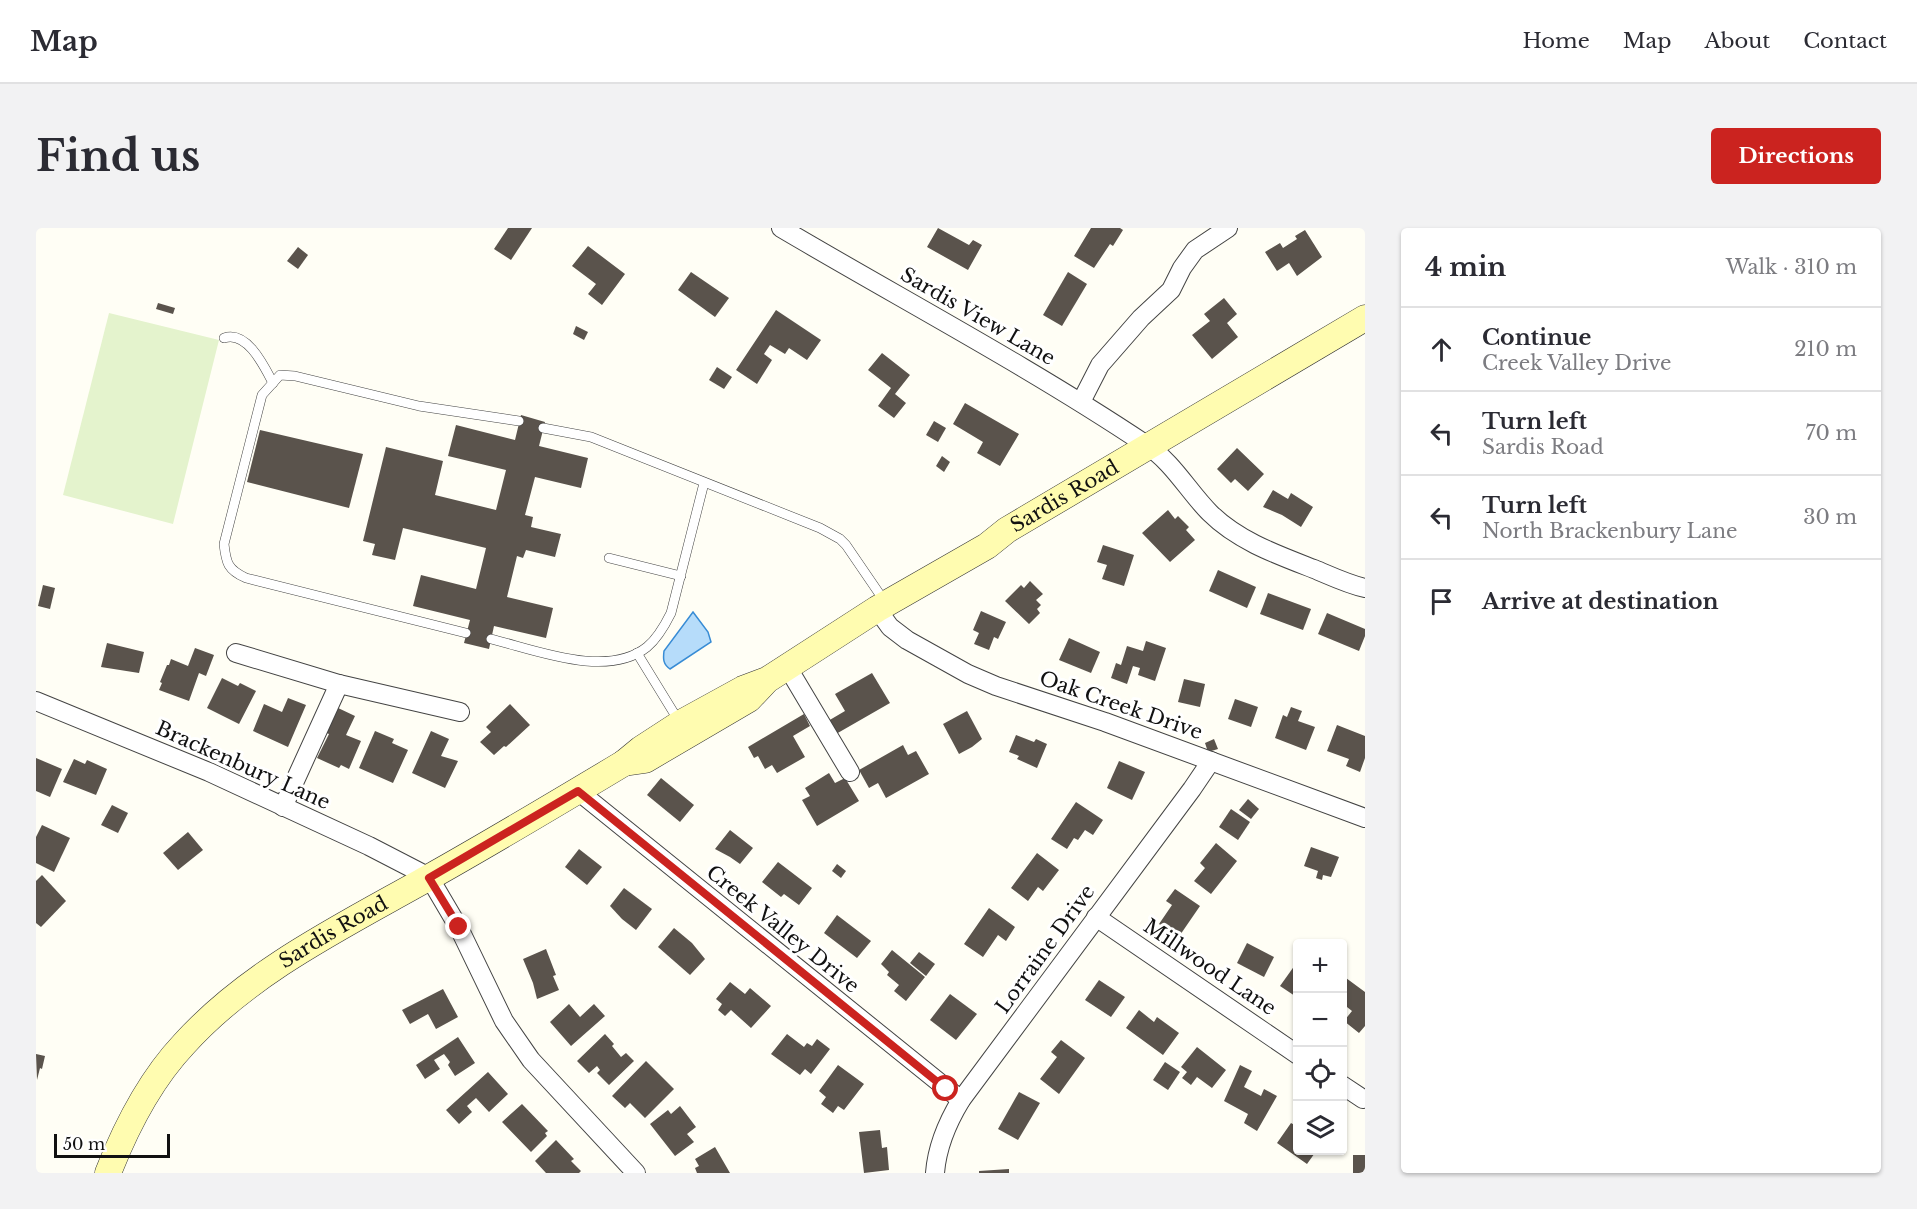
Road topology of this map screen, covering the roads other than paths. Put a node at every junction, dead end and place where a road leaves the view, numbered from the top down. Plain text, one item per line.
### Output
1 (782, 228) edge
2 (1228, 228) edge
3 (1365, 318) edge
4 (224, 338) dead end
5 (273, 383) junction
6 (1081, 402) junction
7 (519, 422) dead end
8 (543, 428) dead end
9 (1149, 446) junction
10 (704, 483) junction
11 (609, 558) dead end
12 (681, 576) junction
13 (1365, 588) edge
14 (882, 606) junction
15 (466, 633) dead end
16 (491, 639) dead end
17 (236, 653) dead end
18 (637, 653) junction
19 (778, 674) junction
20 (339, 684) junction
21 (36, 701) edge
22 (460, 712) dead end
23 (681, 723) junction
24 (1210, 761) junction
25 (624, 763) junction
26 (850, 772) dead end
27 (578, 791) junction
28 (284, 807) junction
29 (1365, 818) edge
30 (429, 878) junction
31 (1096, 917) junction
32 (1293, 1052) edge
33 (1347, 1088) edge
34 (1363, 1099) dead end
35 (961, 1100) junction
36 (108, 1173) edge
37 (636, 1173) edge
38 (935, 1173) edge

1 - 6 street, Sardis View Lane
2 - 6 street
3 - 9 main road, Sardis Road
4 - 5 lane
5 - 7 lane
5 - 15 lane
6 - 9 street, Sardis View Lane
8 - 10 lane
9 - 13 street, Sardis View Lane
9 - 14 main road, Sardis Road
10 - 12 lane
10 - 14 lane
11 - 12 lane
12 - 18 lane
14 - 19 main road, Sardis Road
14 - 24 street, Oak Creek Drive
16 - 18 lane
17 - 20 street
18 - 23 lane
19 - 23 main road, Sardis Road
19 - 25 main road, Sardis Road
19 - 26 street
20 - 22 street
20 - 28 street
21 - 28 street, Brackenbury Lane
23 - 25 main road, Sardis Road
24 - 29 street, Oak Creek Drive
24 - 31 street, Lorraine Drive
25 - 27 main road, Sardis Road
27 - 30 main road, Sardis Road
27 - 35 street, Creek Valley Drive
28 - 30 street, Brackenbury Lane
30 - 36 main road, Sardis Road
30 - 37 street
31 - 32 street, Millwood Lane
31 - 35 street, Lorraine Drive
33 - 34 street
35 - 38 street, Lorraine Drive

